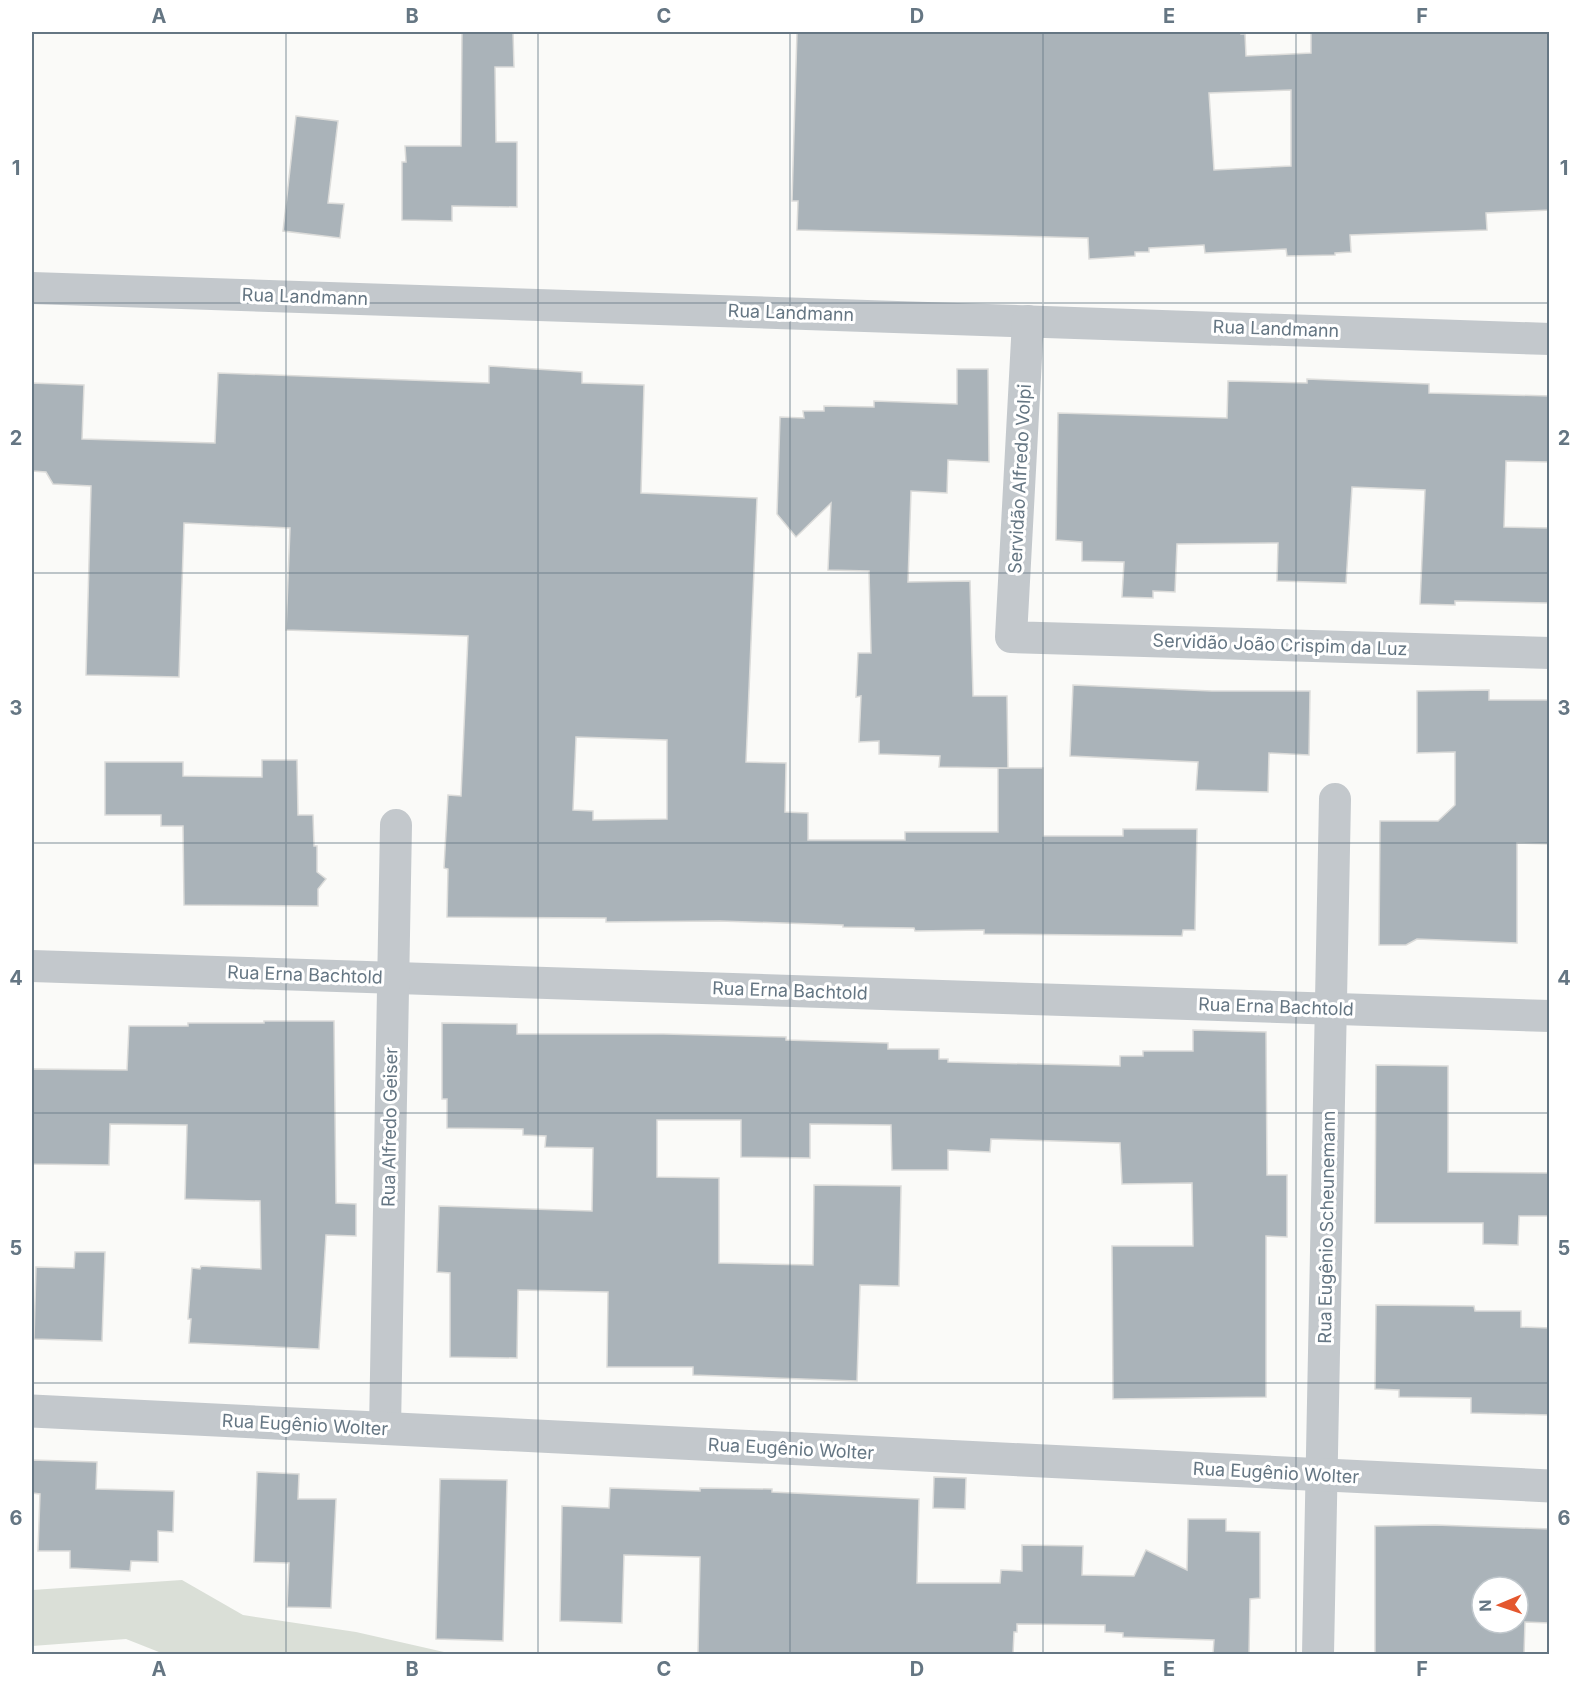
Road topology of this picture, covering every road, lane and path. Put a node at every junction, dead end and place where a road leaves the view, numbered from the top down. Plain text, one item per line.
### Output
1 (32, 288) edge
2 (1028, 321) junction
3 (1550, 339) edge
4 (1011, 637) joint
5 (1550, 653) edge
6 (1335, 799) dead end
7 (396, 825) dead end
8 (32, 966) edge
9 (393, 978) junction
10 (1331, 1008) junction
11 (1550, 1016) edge
12 (32, 1411) edge
13 (385, 1429) junction
14 (1322, 1475) junction
15 (1550, 1486) edge
16 (1318, 1654) edge

1 - 2 street, Rua Landmann
2 - 3 street, Rua Landmann
2 - 4 street, Servidão Alfredo Volpi
4 - 5 street, Servidão João Crispim da Luz
6 - 10 street, Rua Eugênio Scheunemann
7 - 9 street, Rua Alfredo Geiser
8 - 9 street, Rua Erna Bachtold
9 - 10 street, Rua Erna Bachtold
9 - 13 street, Rua Alfredo Geiser
10 - 11 street, Rua Erna Bachtold
10 - 14 street, Rua Eugênio Scheunemann
12 - 13 street, Rua Eugênio Wolter
13 - 14 street, Rua Eugênio Wolter
14 - 15 street, Rua Eugênio Wolter
14 - 16 street, Rua Eugênio Scheunemann

